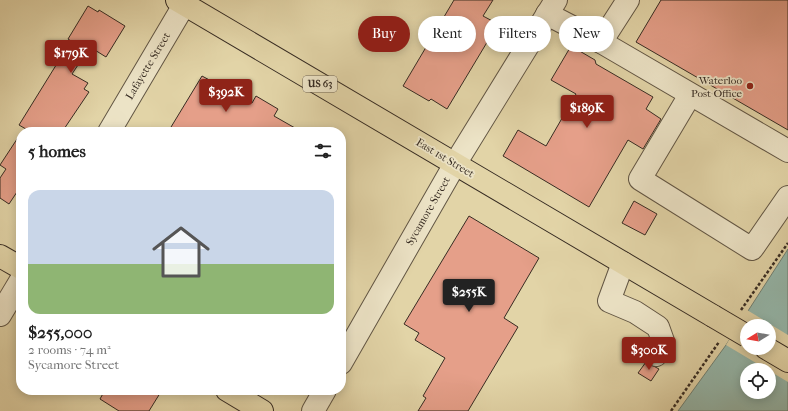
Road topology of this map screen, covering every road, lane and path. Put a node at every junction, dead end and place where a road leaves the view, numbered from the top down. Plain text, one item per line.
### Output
1 (628, 0) edge
2 (183, 1) edge
3 (552, 7) edge
4 (565, 16) edge
5 (614, 22) edge
6 (614, 50) edge
7 (690, 95) junction
8 (112, 127) edge
9 (788, 151) edge
10 (455, 164) junction
11 (788, 197) edge
12 (0, 256) edge
13 (623, 263) junction
14 (16, 265) edge
15 (16, 288) edge
16 (0, 315) edge
17 (740, 332) edge
18 (346, 354) edge
19 (776, 354) edge
20 (656, 356) dead end
21 (788, 361) edge
22 (235, 395) edge
23 (322, 395) edge
24 (262, 411) edge
25 (313, 411) edge

1 - 5 street
2 - 8 street, Lafayette Street
2 - 10 highway, East 1st Street / US 63
3 - 4 street
3 - 10 street, Sycamore Street
6 - 7 street
7 - 9 street
7 - 11 street
10 - 13 highway, East 1st Street / US 63
10 - 18 street, Sycamore Street
12 - 14 highway
13 - 17 highway, East 1st Street / US 63, bridge
13 - 20 street
15 - 16 street
19 - 21 highway
22 - 24 highway
23 - 25 street

